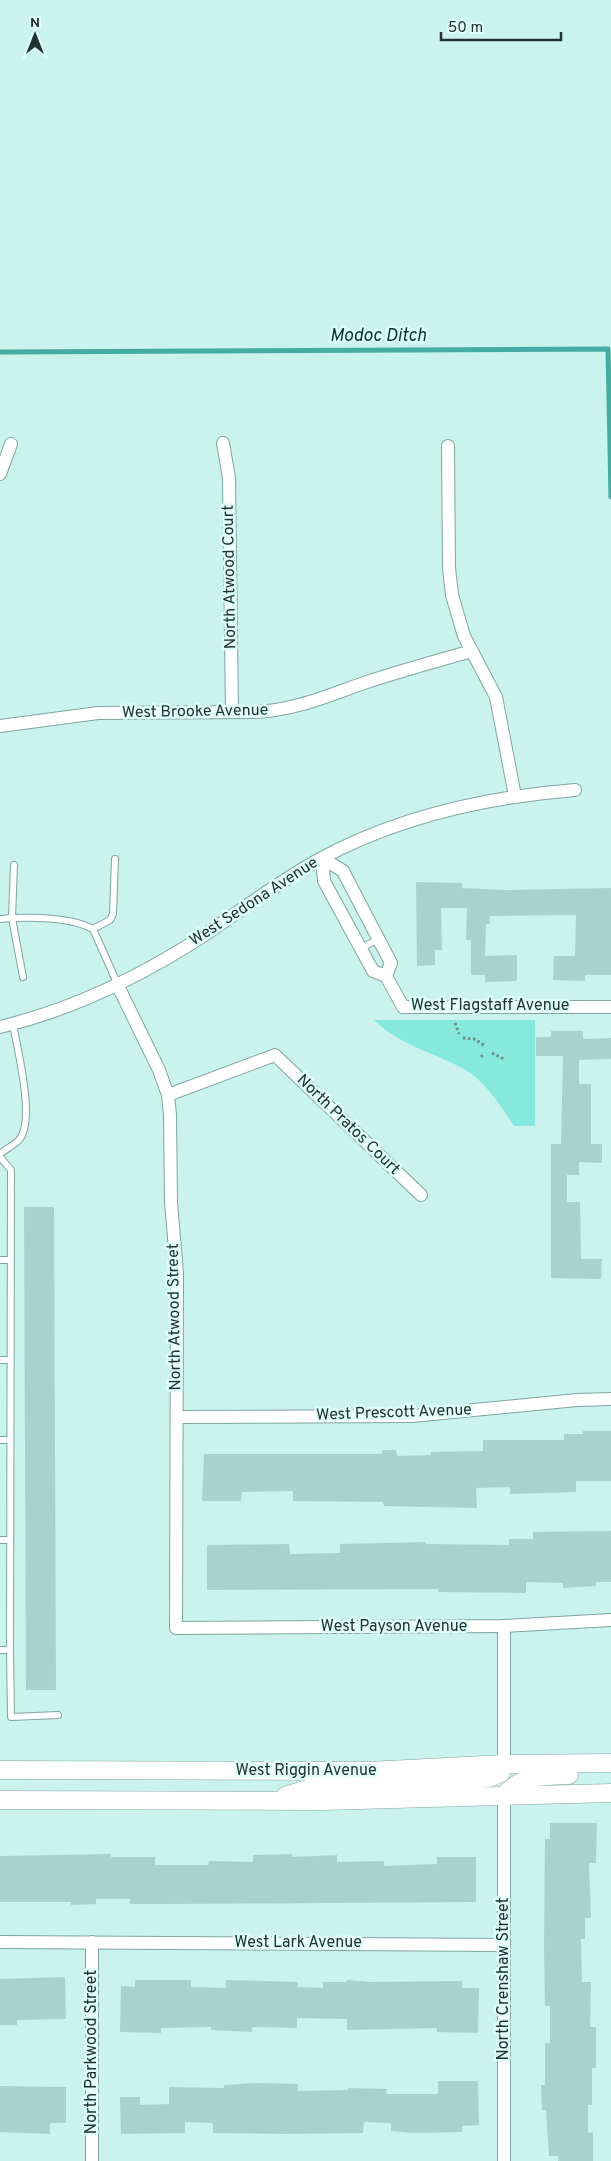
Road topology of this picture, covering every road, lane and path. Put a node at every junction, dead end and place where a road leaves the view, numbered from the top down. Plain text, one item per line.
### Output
1 (223, 443) dead end
2 (11, 444) dead end
3 (448, 446) dead end
4 (0, 474) edge
5 (472, 652) junction
6 (232, 712) junction
7 (0, 726) edge
8 (574, 790) dead end
9 (515, 796) junction
10 (322, 858) junction
11 (115, 859) dead end
12 (14, 866) dead end
13 (0, 918) edge
14 (12, 918) junction
15 (94, 929) junction
16 (379, 939) junction
17 (361, 948) junction
18 (386, 976) junction
19 (23, 977) dead end
20 (118, 986) junction
21 (611, 1007) edge
22 (455, 1023) dead end
23 (6, 1025) edge
24 (459, 1034) dead end
25 (463, 1038) dead end
26 (484, 1045) dead end
27 (492, 1053) dead end
28 (504, 1059) dead end
29 (168, 1095) junction
30 (0, 1156) edge
31 (421, 1195) dead end
32 (0, 1260) edge
33 (10, 1260) junction
34 (0, 1360) edge
35 (10, 1360) junction
36 (611, 1399) edge
37 (177, 1417) junction
38 (0, 1440) edge
39 (9, 1440) junction
40 (0, 1540) edge
41 (8, 1540) junction
42 (611, 1620) edge
43 (504, 1626) junction
44 (176, 1628) joint
45 (0, 1650) edge
46 (10, 1650) junction
47 (58, 1715) dead end
48 (611, 1763) edge
49 (504, 1764) junction
50 (0, 1770) edge
51 (611, 1775) edge
52 (611, 1793) edge
53 (504, 1796) junction
54 (0, 1800) edge
55 (268, 1801) junction
56 (0, 1942) edge
57 (92, 1942) junction
58 (504, 1944) junction
59 (92, 2161) edge
60 (504, 2161) edge

1 - 6 street, North Atwood Court
2 - 4 street
3 - 5 street
5 - 6 street, West Brooke Avenue
5 - 9 street
6 - 7 street, West Brooke Avenue
8 - 9 street, West Sedona Avenue
9 - 10 street, West Sedona Avenue
10 - 16 street, West Flagstaff Avenue
10 - 17 street, West Flagstaff Avenue
10 - 20 street, West Sedona Avenue
11 - 15 lane
12 - 14 lane
13 - 14 lane
14 - 15 lane
14 - 19 lane
15 - 20 lane
16 - 17 lane
16 - 18 street, West Flagstaff Avenue
17 - 18 street, West Flagstaff Avenue
18 - 21 street, West Flagstaff Avenue
20 - 23 street, West Sedona Avenue
20 - 29 street, North Atwood Street
22 - 24 path
23 - 30 lane
25 - 26 path
27 - 28 path
29 - 31 street, North Pratos Court
29 - 37 street, North Atwood Street
30 - 33 lane
32 - 33 lane
33 - 35 lane
34 - 35 lane
35 - 39 lane
36 - 37 street, West Prescott Avenue
37 - 44 street, North Atwood Street
38 - 39 lane
39 - 41 lane
40 - 41 lane
41 - 46 lane
42 - 43 street, West Payson Avenue
43 - 44 street, West Payson Avenue
43 - 49 street
45 - 46 lane
46 - 47 lane
48 - 49 main road, West Riggin Avenue
49 - 50 main road, West Riggin Avenue
49 - 55 main road
51 - 53 main road
52 - 53 main road, West Riggin Avenue
53 - 55 main road, West Riggin Avenue
53 - 58 street, North Crenshaw Street
54 - 55 main road, West Riggin Avenue
56 - 57 street, West Lark Avenue
57 - 58 street, West Lark Avenue
57 - 59 street, North Parkwood Street
58 - 60 street, North Crenshaw Street

